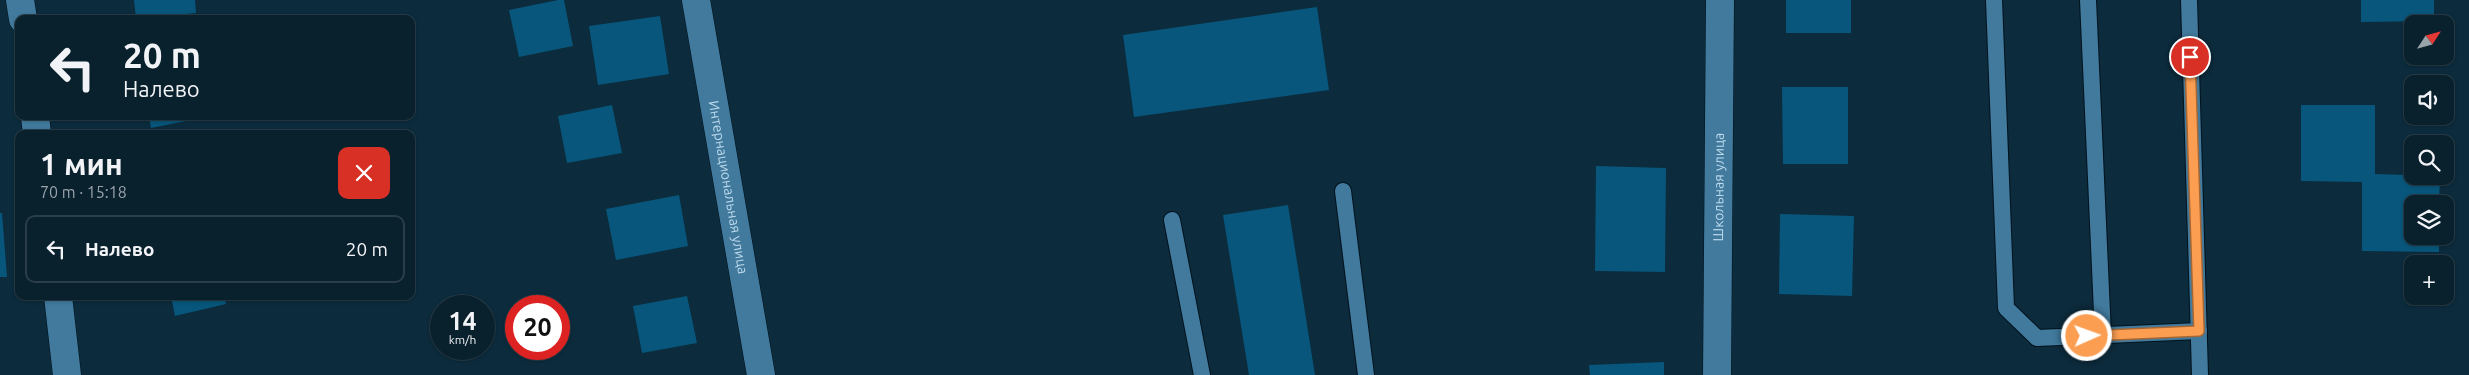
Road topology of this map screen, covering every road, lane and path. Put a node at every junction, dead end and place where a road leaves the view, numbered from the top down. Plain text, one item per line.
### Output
1 (20, 0) edge
2 (696, 0) edge
3 (1720, 0) edge
4 (1994, 0) edge
5 (2088, 0) edge
6 (2189, 0) edge
7 (22, 15) edge
8 (1342, 192) dead end
9 (1172, 220) dead end
10 (58, 300) edge
11 (2199, 331) junction
12 (2103, 335) junction
13 (67, 375) edge
14 (761, 375) edge
15 (1202, 375) edge
16 (1366, 375) edge
17 (1717, 375) edge
18 (2200, 375) edge

1 - 7 street
2 - 14 street, Интернациональная улица
3 - 17 street, Школьная улица
4 - 12 lane
5 - 12 lane
6 - 11 lane
8 - 16 lane
9 - 15 lane
10 - 13 street
11 - 12 lane
11 - 18 lane

